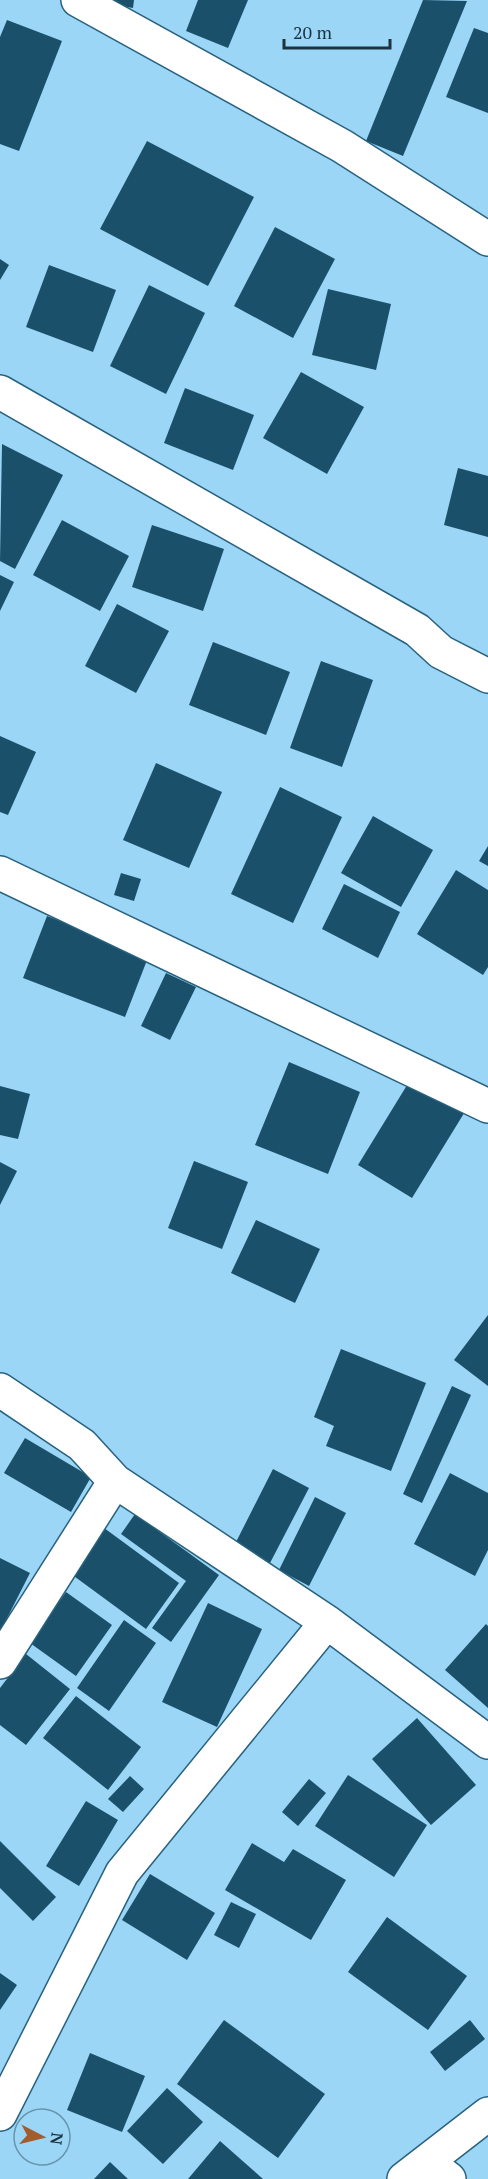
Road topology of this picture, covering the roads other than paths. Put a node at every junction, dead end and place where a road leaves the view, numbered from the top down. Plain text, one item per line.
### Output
1 (78, 0) edge
2 (488, 239) edge
3 (0, 393) edge
4 (488, 676) edge
5 (0, 873) edge
6 (488, 1106) edge
7 (0, 1390) edge
8 (114, 1481) junction
9 (327, 1622) junction
10 (0, 1662) edge
11 (488, 1742) edge
12 (0, 2114) edge
13 (488, 2114) edge
14 (427, 2173) edge

1 - 2 street
3 - 4 street
5 - 6 street
7 - 8 street
8 - 9 street
8 - 10 street
9 - 11 street
9 - 12 street
13 - 14 street

